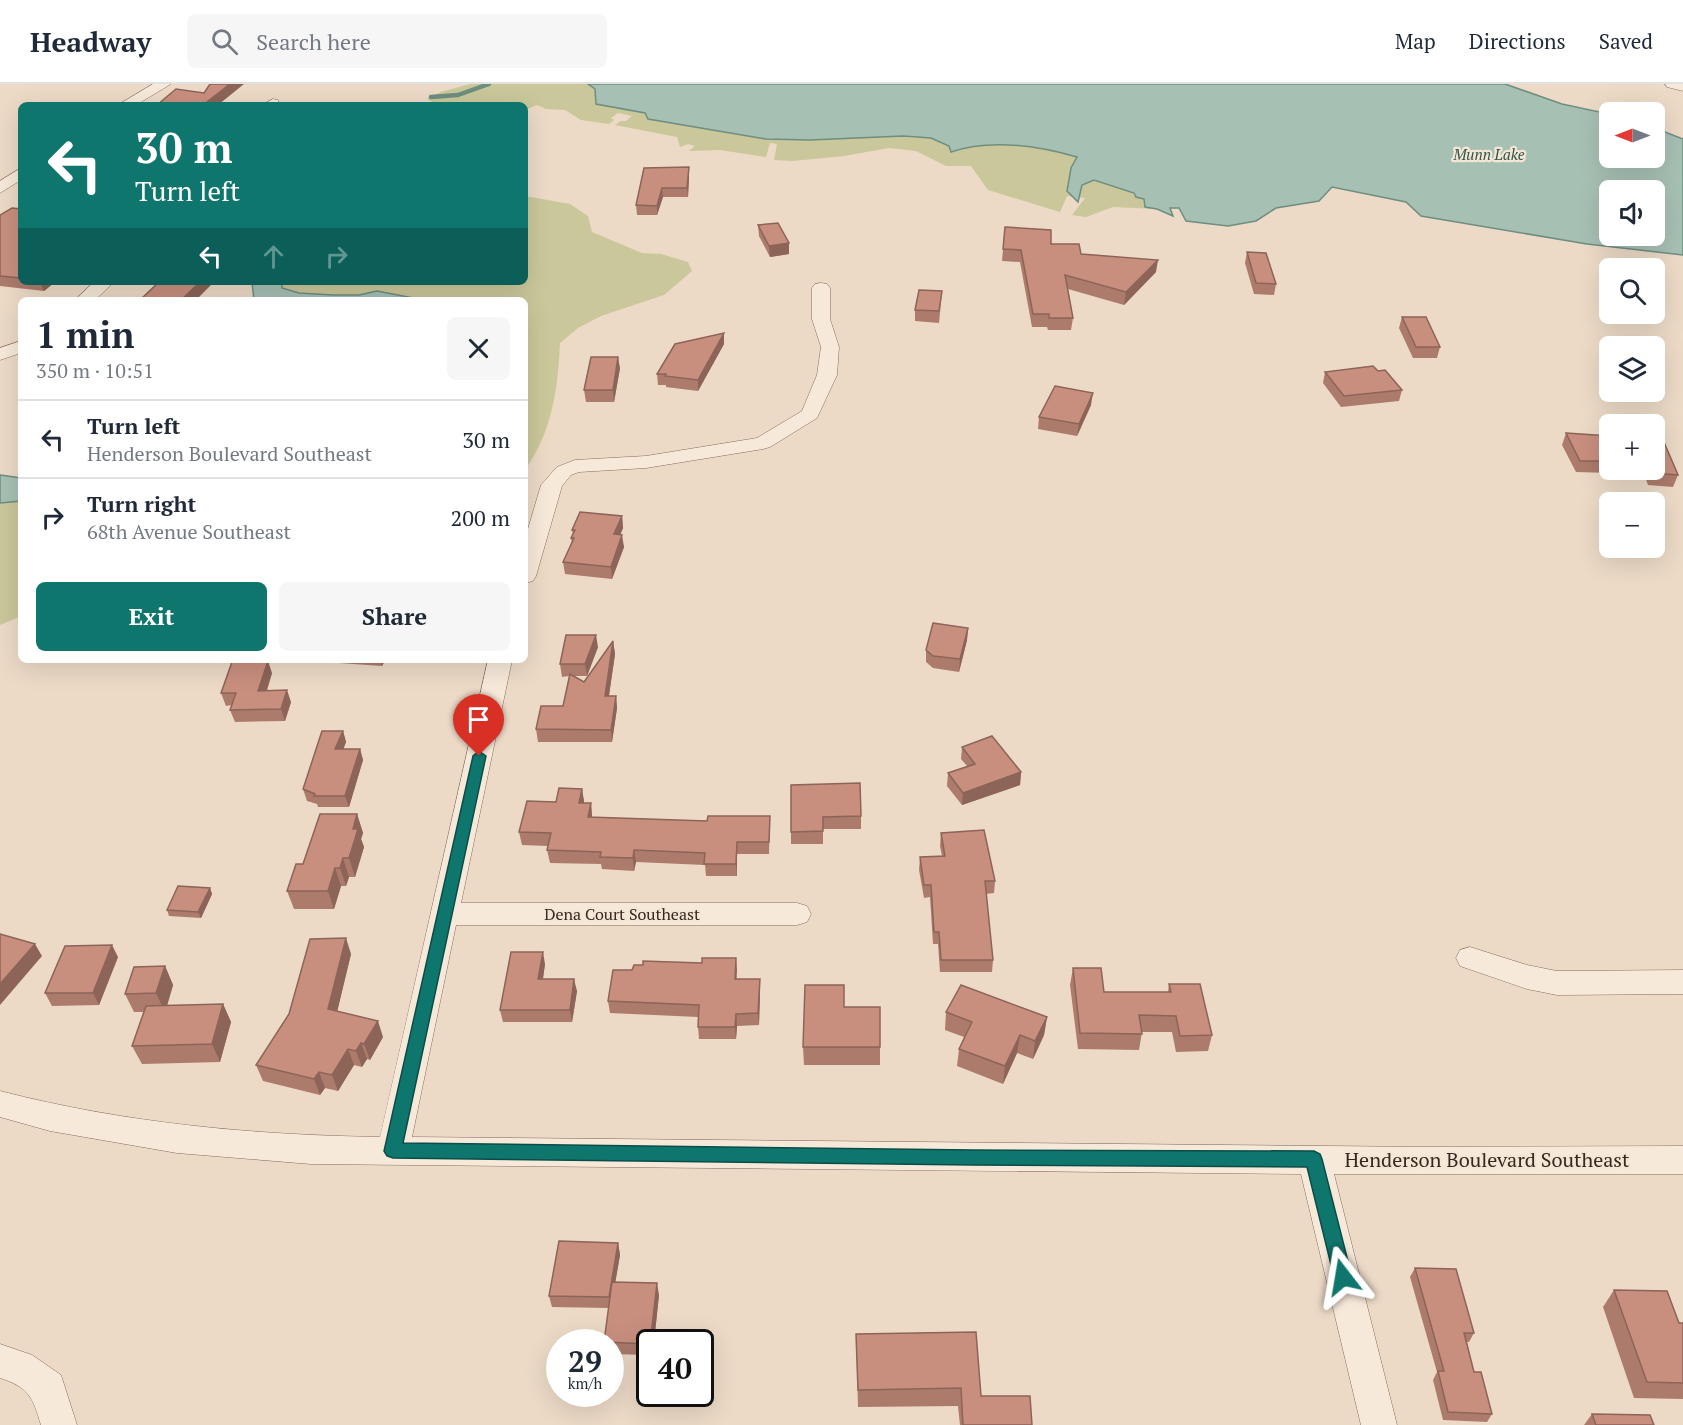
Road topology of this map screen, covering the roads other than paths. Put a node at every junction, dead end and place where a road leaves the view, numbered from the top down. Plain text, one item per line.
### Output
1 (164, 84) edge
2 (1672, 84) edge
3 (1683, 87) edge
4 (131, 102) edge
5 (18, 175) edge
6 (0, 188) edge
7 (102, 285) edge
8 (821, 288) dead end
9 (88, 297) edge
10 (18, 348) edge
11 (0, 354) edge
12 (528, 566) edge
13 (499, 663) edge
14 (446, 914) junction
15 (797, 914) dead end
16 (1470, 958) dead end
17 (1683, 982) edge
18 (0, 1104) edge
19 (393, 1151) junction
20 (1314, 1159) junction
21 (1683, 1160) edge
22 (0, 1360) edge
23 (59, 1425) edge
24 (1379, 1425) edge

1 - 4 street
2 - 3 street
5 - 6 street
7 - 9 street
8 - 12 street
10 - 11 street
13 - 14 street
14 - 15 street, Dena Court Southeast
14 - 19 street
16 - 17 street
18 - 19 street, Henderson Boulevard Southeast
19 - 20 street, Henderson Boulevard Southeast
20 - 21 street, Henderson Boulevard Southeast
20 - 24 street
22 - 23 street

